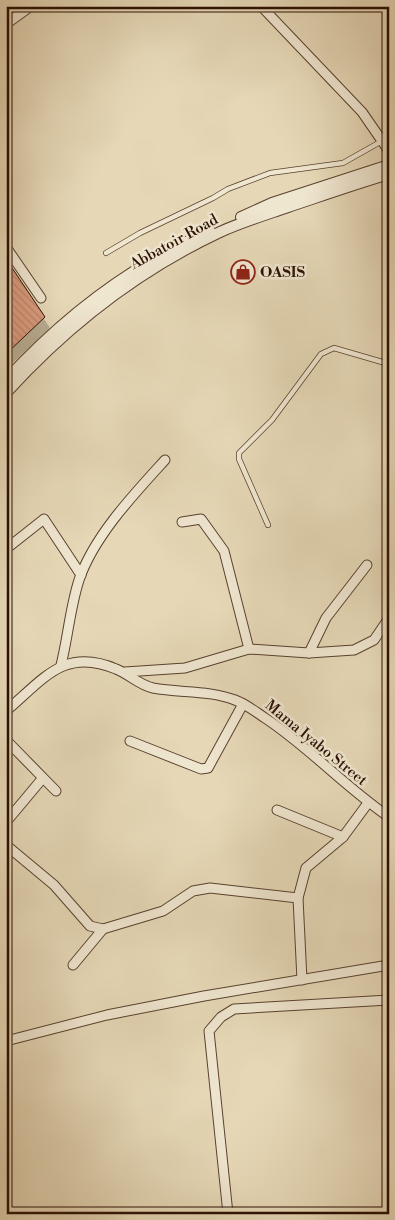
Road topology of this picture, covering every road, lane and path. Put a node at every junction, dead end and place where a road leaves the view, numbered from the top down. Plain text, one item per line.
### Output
1 (31, 6) edge
2 (261, 6) edge
3 (6, 24) edge
4 (386, 145) edge
5 (389, 165) edge
6 (389, 174) edge
7 (6, 247) edge
8 (106, 253) dead end
9 (42, 298) dead end
10 (389, 364) edge
11 (6, 380) edge
12 (6, 393) edge
13 (165, 460) dead end
14 (182, 522) dead end
15 (268, 525) dead end
16 (6, 550) edge
17 (366, 565) dead end
18 (81, 575) junction
19 (389, 618) edge
20 (249, 649) junction
21 (309, 653) junction
22 (61, 666) junction
23 (125, 672) junction
24 (243, 704) junction
25 (6, 711) edge
26 (6, 740) edge
27 (130, 741) dead end
28 (42, 779) junction
29 (56, 791) dead end
30 (368, 803) junction
31 (277, 810) dead end
32 (389, 817) edge
33 (6, 822) edge
34 (343, 837) junction
35 (6, 845) edge
36 (298, 898) junction
37 (103, 929) junction
38 (73, 965) dead end
39 (389, 966) edge
40 (302, 980) junction
41 (389, 1000) edge
42 (6, 1041) edge
43 (228, 1214) edge

1 - 3 street
2 - 4 street
4 - 8 lane
5 - 11 street, Abbatoir Road
6 - 12 street, Abbatoir Road
7 - 9 street
10 - 15 lane
13 - 18 street
14 - 20 street
16 - 18 street
17 - 21 street
18 - 22 street
19 - 21 street
20 - 21 street
20 - 23 street
22 - 23 street, Mama Iyabo Street
22 - 25 street, Mama Iyabo Street
23 - 24 street, Mama Iyabo Street
24 - 27 street
24 - 30 street, Mama Iyabo Street
26 - 28 street
28 - 29 street
28 - 33 street
30 - 32 street, Mama Iyabo Street
30 - 34 street
31 - 34 street
34 - 36 street
35 - 37 street
36 - 37 street
36 - 40 street
37 - 38 street
39 - 40 street
40 - 42 street
41 - 43 street

